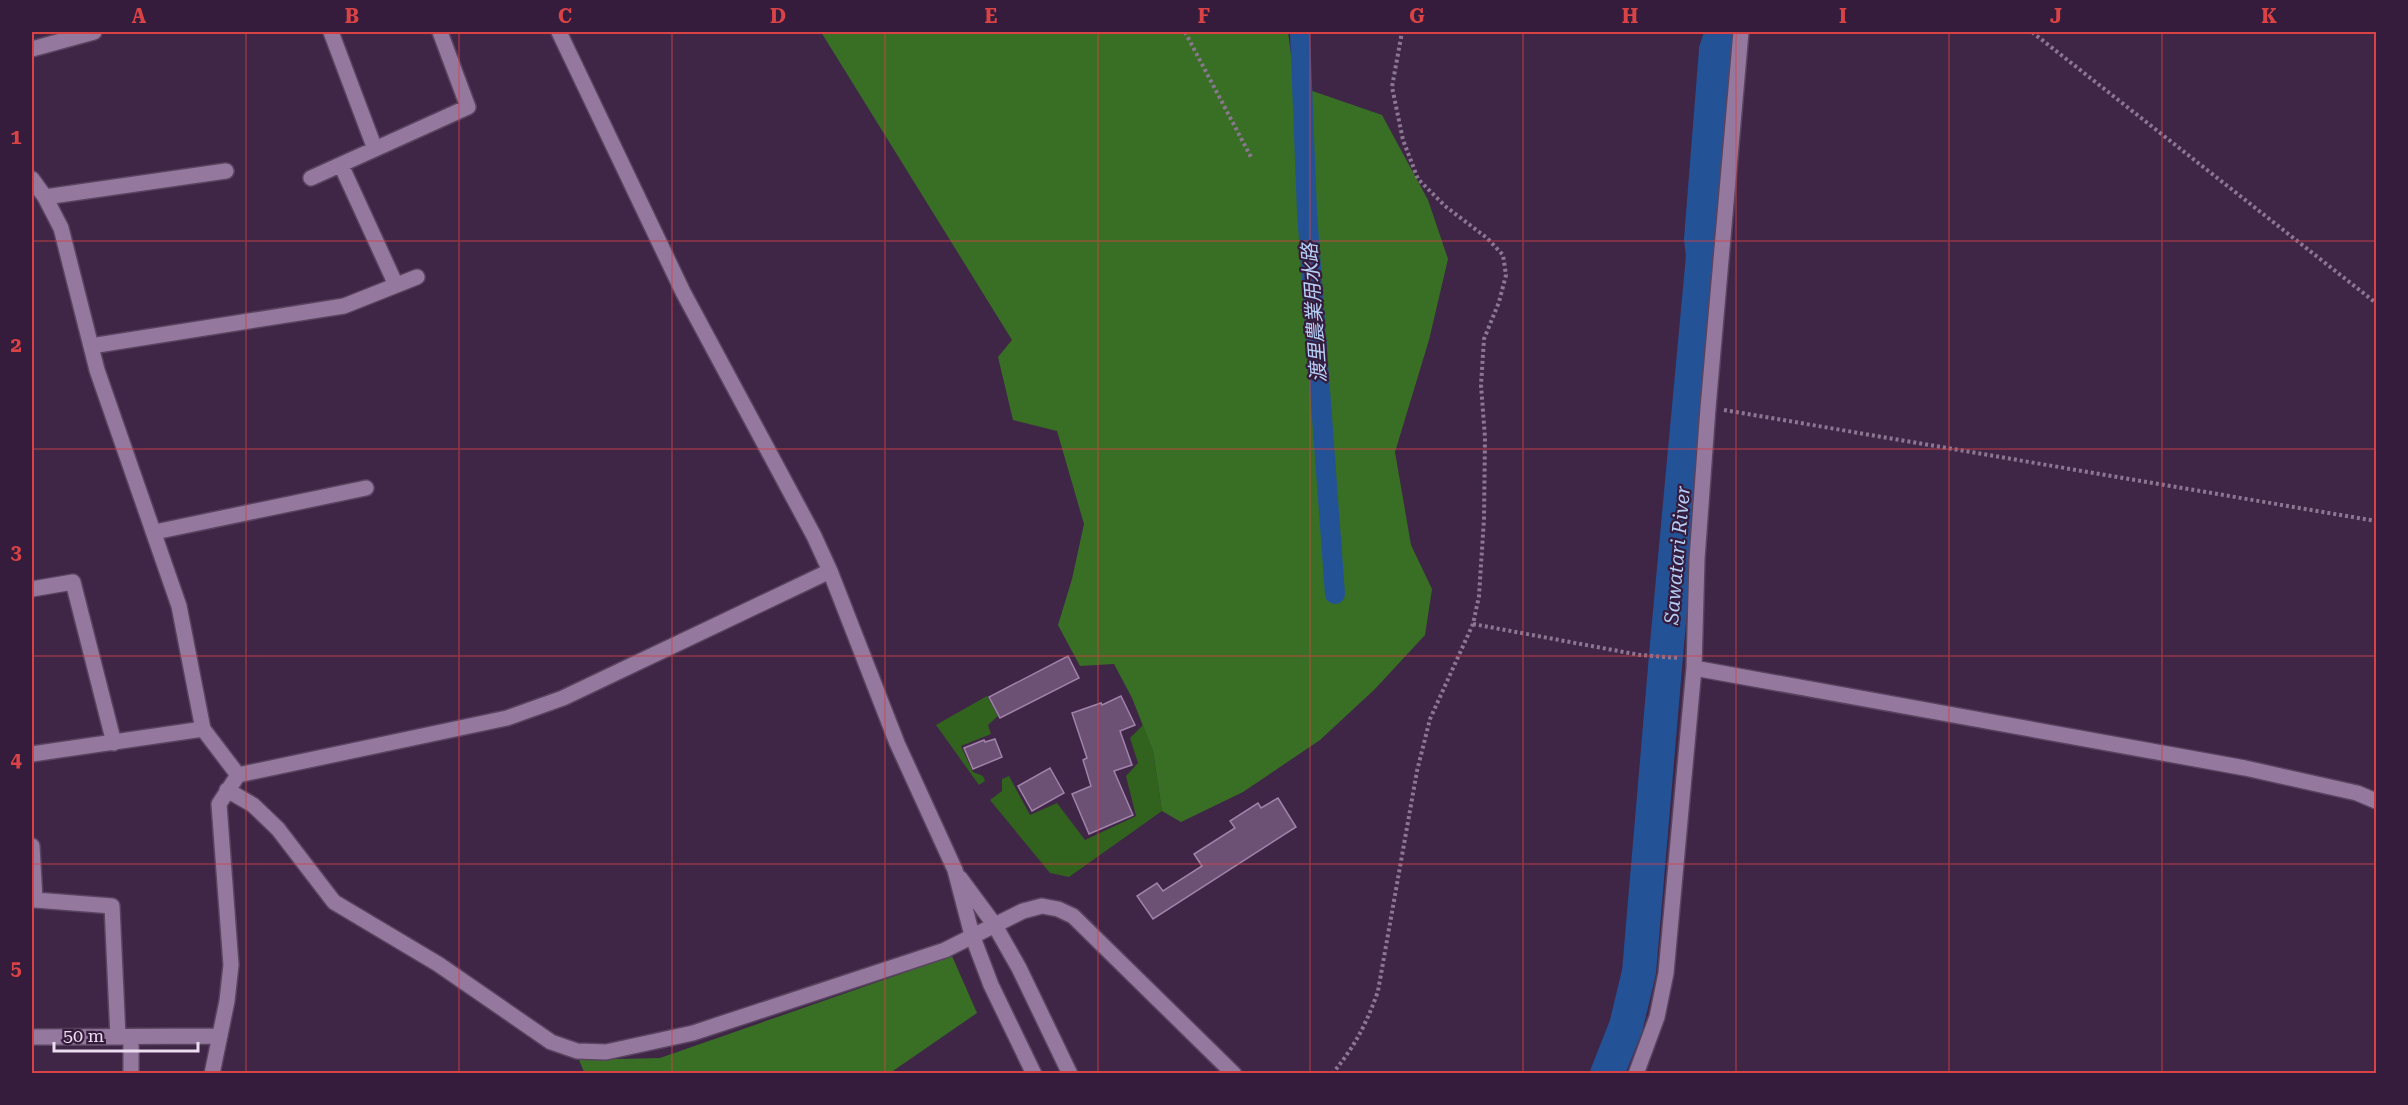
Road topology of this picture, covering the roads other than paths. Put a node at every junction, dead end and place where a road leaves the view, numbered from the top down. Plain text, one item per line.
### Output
1 (94, 32) edge
2 (331, 32) edge
3 (440, 32) edge
4 (559, 32) edge
5 (1741, 32) edge
6 (32, 49) edge
7 (375, 149) junction
8 (341, 165) junction
9 (226, 171) dead end
10 (311, 178) dead end
11 (32, 179) edge
12 (45, 197) junction
13 (417, 277) dead end
14 (396, 285) junction
15 (91, 346) junction
16 (366, 488) dead end
17 (155, 532) junction
18 (830, 571) junction
19 (32, 589) edge
20 (1694, 668) junction
21 (203, 729) junction
22 (114, 742) junction
23 (32, 754) edge
24 (238, 775) junction
25 (227, 790) junction
26 (2376, 801) edge
27 (32, 846) edge
28 (955, 870) junction
29 (994, 924) junction
30 (972, 935) junction
31 (32, 1036) edge
32 (220, 1036) junction
33 (125, 1037) junction
34 (131, 1074) edge
35 (212, 1074) edge
36 (1034, 1074) edge
37 (1070, 1074) edge
38 (1234, 1074) edge
39 (1636, 1074) edge

1 - 6 street
2 - 7 street
3 - 7 street
4 - 18 street
5 - 20 street
7 - 8 street
8 - 10 street
8 - 14 street
9 - 12 street
11 - 12 street
12 - 15 street
13 - 14 street
14 - 15 street
15 - 17 street
16 - 17 street
17 - 21 street
18 - 24 street
18 - 28 street
19 - 22 street
20 - 26 street
20 - 39 street
21 - 22 street
21 - 24 street
22 - 23 street
24 - 25 street
25 - 30 street
25 - 32 street
27 - 33 street
28 - 29 street
28 - 30 street
29 - 30 street
29 - 37 street
29 - 38 street
30 - 36 street
31 - 33 street
32 - 33 street
32 - 35 street
33 - 34 street

